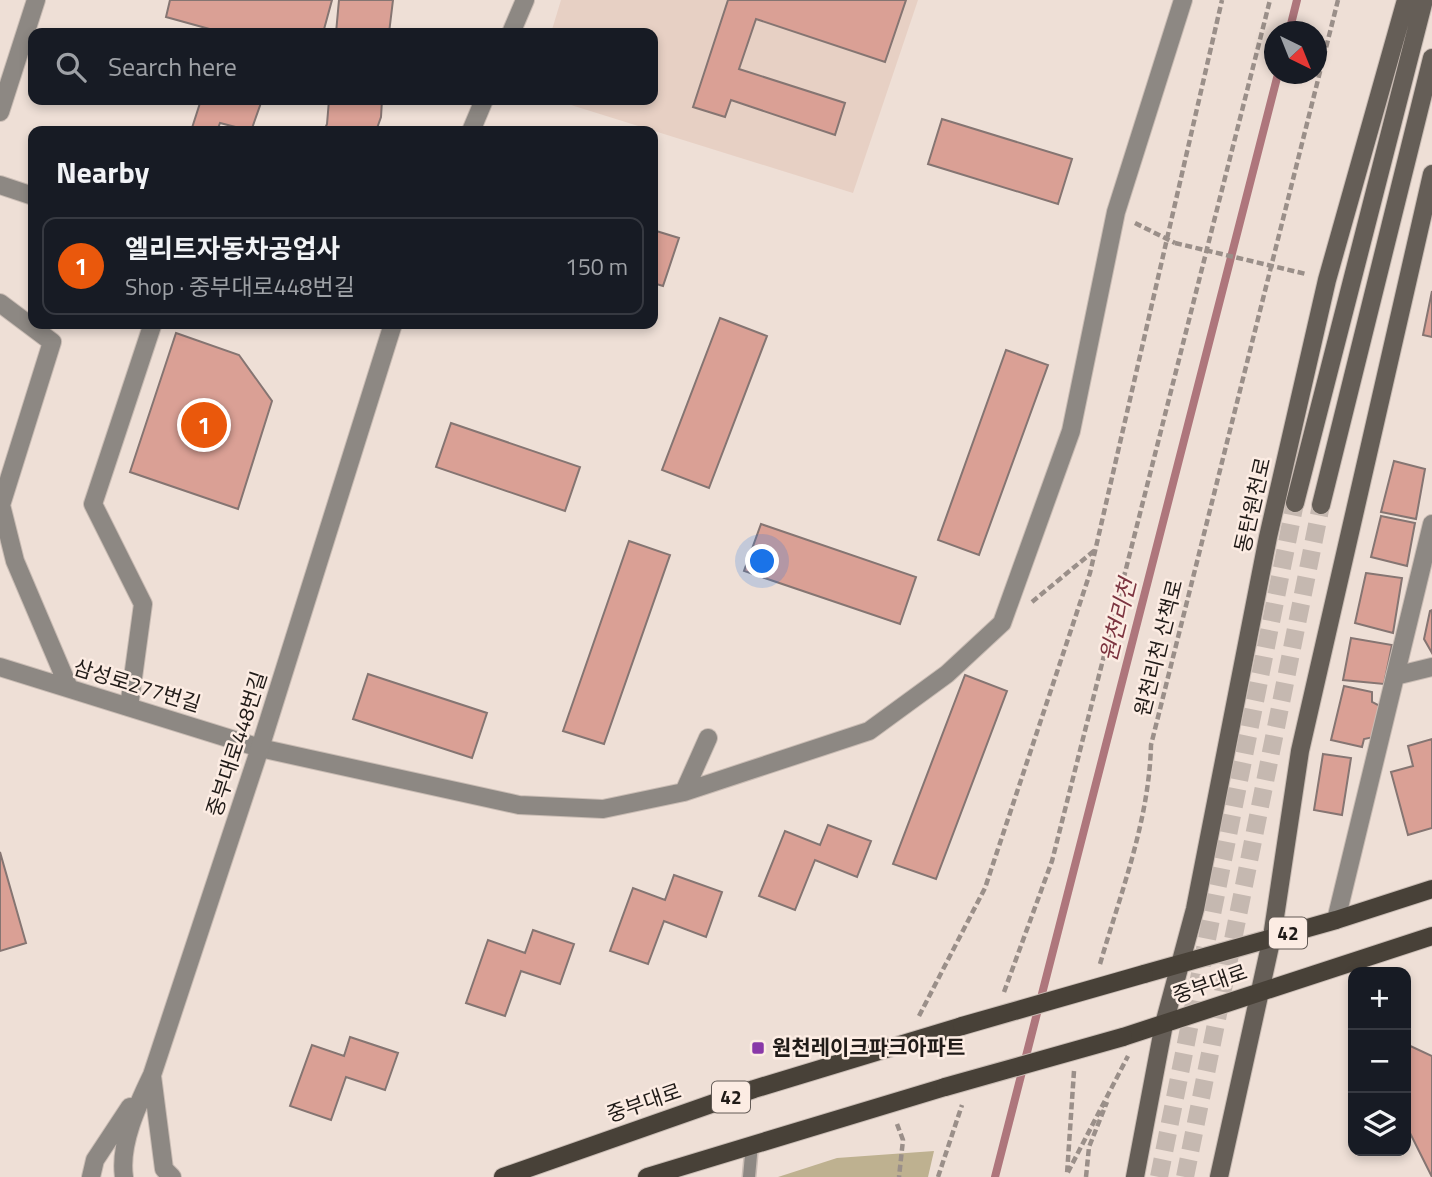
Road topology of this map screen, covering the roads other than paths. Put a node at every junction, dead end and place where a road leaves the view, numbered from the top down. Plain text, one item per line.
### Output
1 (36, 0) edge
2 (525, 0) edge
3 (1183, 0) edge
4 (1406, 0) edge
5 (1424, 0) edge
6 (513, 28) edge
7 (1432, 58) edge
8 (482, 105) edge
9 (0, 112) edge
10 (473, 126) edge
11 (1432, 174) edge
12 (0, 185) edge
13 (28, 194) edge
14 (1425, 237) edge
15 (0, 303) edge
16 (28, 324) edge
17 (35, 329) edge
18 (151, 329) edge
19 (391, 329) edge
20 (1295, 503) tunnel mouth
21 (1321, 505) tunnel mouth
22 (1432, 524) edge
23 (8, 559) edge
24 (0, 667) edge
25 (1432, 667) edge
26 (1395, 676) junction
27 (69, 688) junction
28 (129, 707) junction
29 (708, 738) dead end
30 (260, 748) junction
31 (684, 792) junction
32 (1432, 889) edge
33 (1336, 920) junction
34 (1432, 936) edge
35 (1272, 937) junction
36 (1181, 965) junction
37 (1259, 992) junction
38 (1164, 1024) junction
39 (152, 1075) junction
40 (752, 1144) junction
41 (91, 1177) edge
42 (124, 1177) edge
43 (172, 1177) edge
44 (503, 1177) edge
45 (647, 1177) edge
46 (749, 1177) edge
47 (1135, 1177) edge
48 (1219, 1177) edge

1 - 9 street
2 - 6 street
3 - 31 street, 삼성로277번길
4 - 36 main road, 동탄원천로
5 - 20 main road
7 - 21 main road
8 - 10 street
11 - 14 main road
12 - 13 street
14 - 35 main road
15 - 16 street
17 - 23 street
18 - 28 street
19 - 30 street, 중부대로448번길
22 - 26 street
23 - 27 street
24 - 27 street, 삼성로277번길
25 - 26 street
26 - 33 street
27 - 28 street, 삼성로277번길
28 - 30 street, 삼성로277번길
29 - 31 street
30 - 31 street, 삼성로277번길
30 - 39 street, 중부대로448번길
32 - 33 main road, 중부대로 / 42
33 - 35 main road, 중부대로 / 42
34 - 37 main road, 중부대로 / 42
35 - 36 main road, 중부대로 / 42
35 - 37 main road
36 - 38 main road, 동탄원천로
36 - 44 main road, 중부대로 / 42, bridge
37 - 38 main road, 중부대로 / 42
37 - 48 main road
38 - 40 main road, 중부대로 / 42, bridge
38 - 47 main road, 동탄원천로
39 - 41 street
39 - 42 street, 중부대로448번길
39 - 43 street
40 - 45 main road, 42
40 - 46 lane

